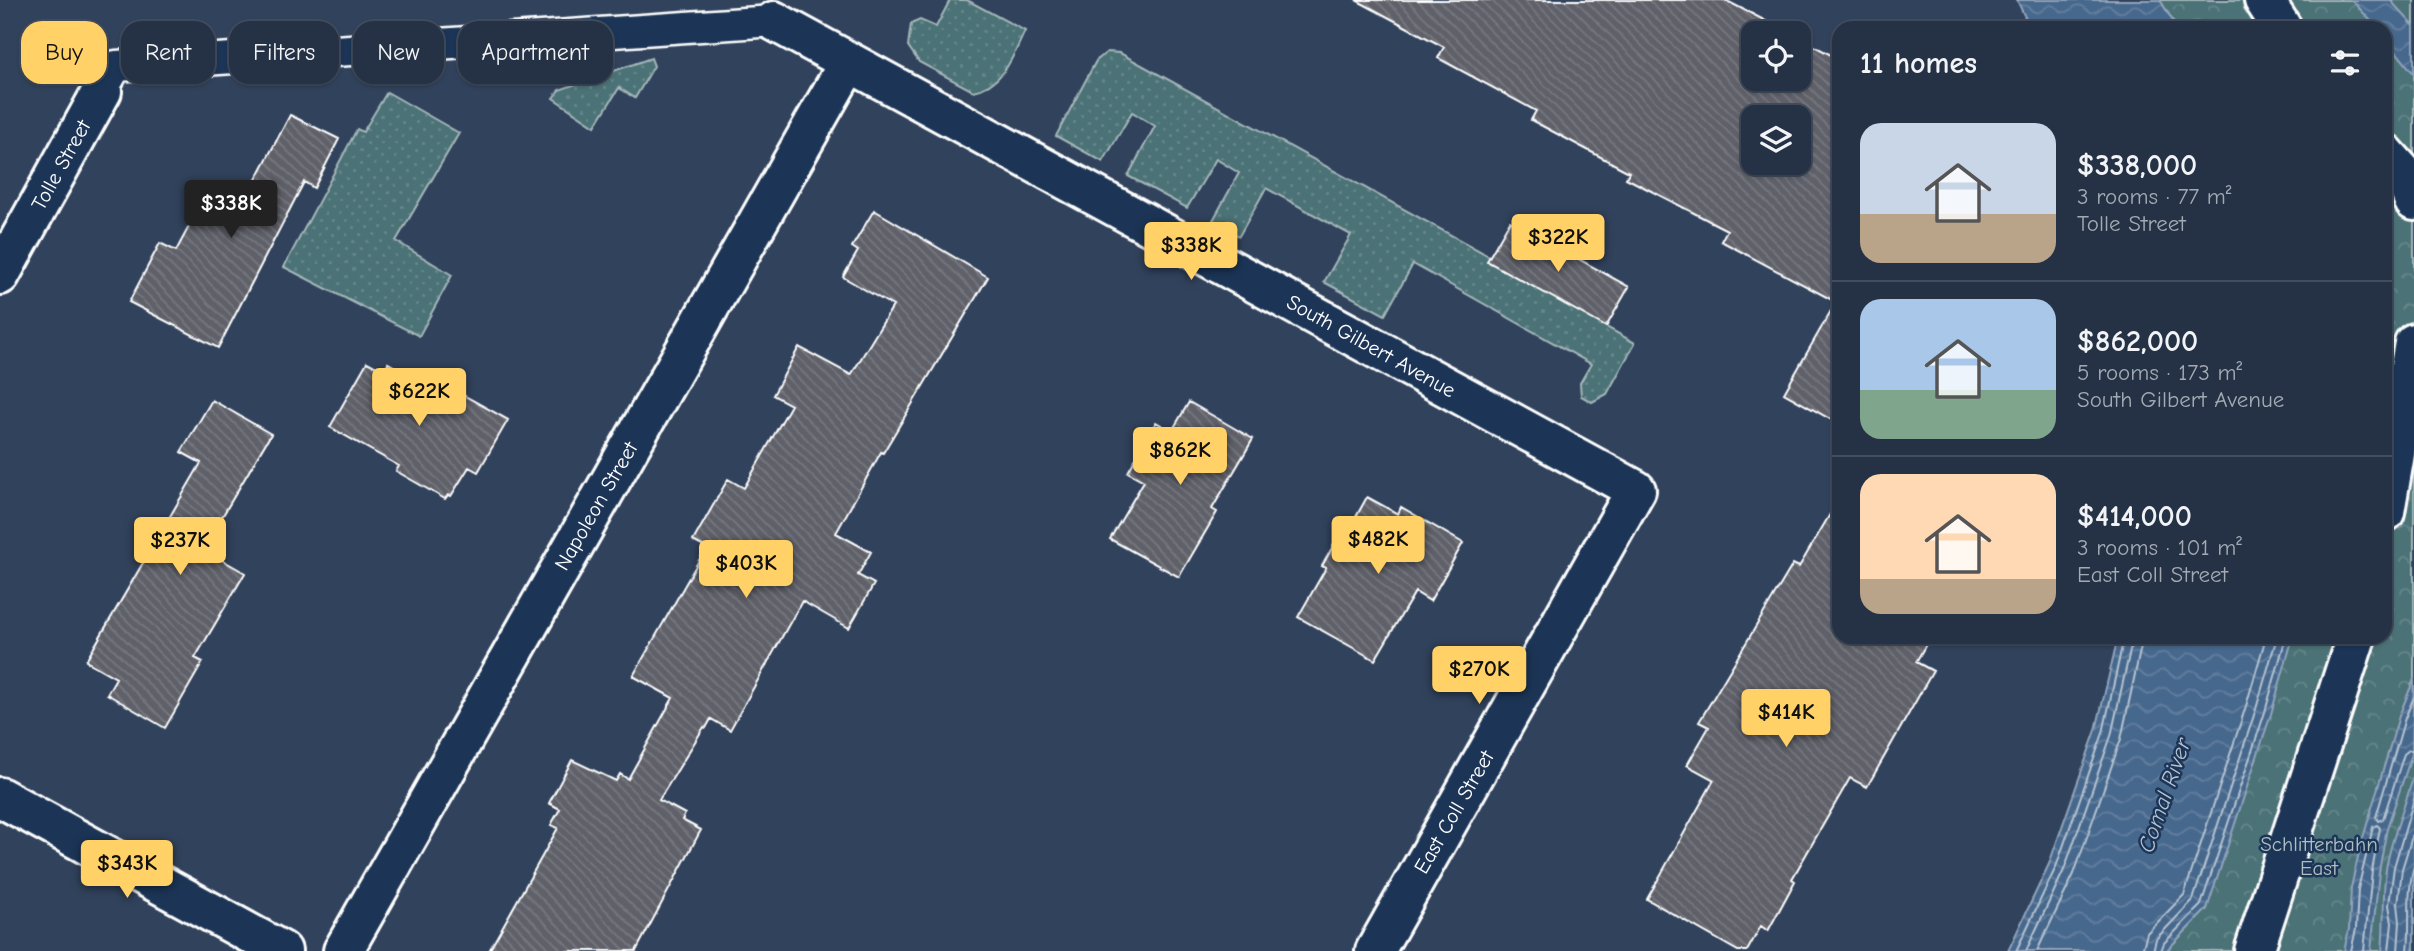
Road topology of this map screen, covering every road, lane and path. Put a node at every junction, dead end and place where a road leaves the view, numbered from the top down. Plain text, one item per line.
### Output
1 (2264, 0) edge
2 (774, 21) joint
3 (2278, 21) edge
4 (849, 62) junction
5 (102, 91) joint
6 (2392, 161) edge
7 (2414, 201) edge
8 (0, 275) edge
9 (2414, 343) edge
10 (2392, 471) edge
11 (1636, 490) joint
12 (2354, 644) edge
13 (0, 797) edge
14 (282, 951) edge
15 (343, 951) edge
16 (1375, 951) edge
17 (2254, 951) edge

1 - 3 street
2 - 4 street, South Gilbert Avenue
2 - 5 lane
4 - 11 street, South Gilbert Avenue
4 - 15 street, Napoleon Street
5 - 8 street, Tolle Street
6 - 7 street
9 - 10 street
11 - 16 street, East Coll Street
12 - 17 street
13 - 14 street

